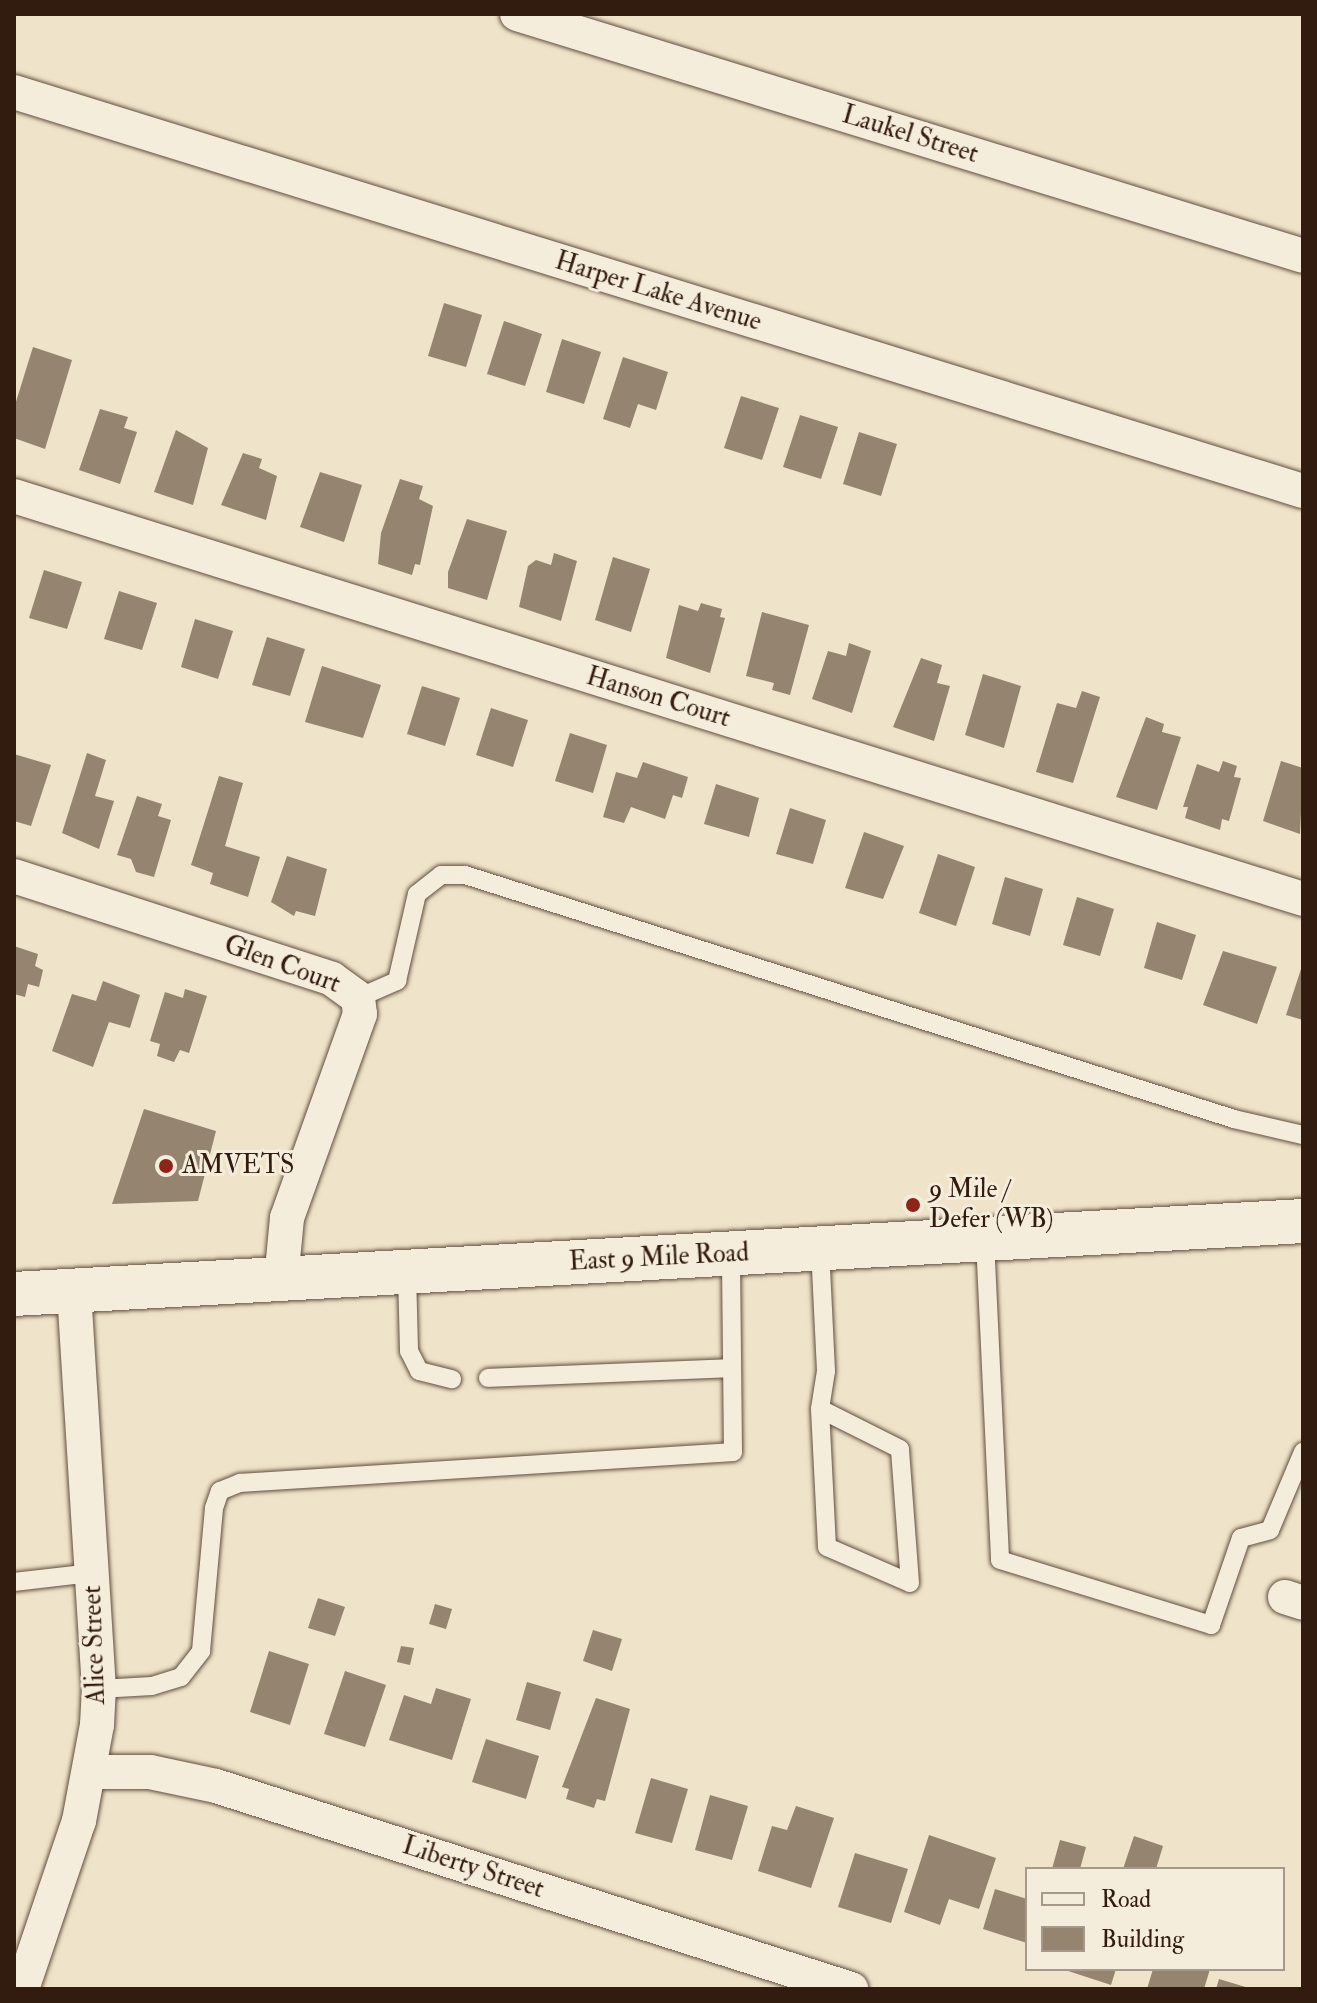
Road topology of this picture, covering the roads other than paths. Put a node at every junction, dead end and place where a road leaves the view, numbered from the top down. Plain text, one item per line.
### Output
1 (517, 14) edge
2 (14, 92) edge
3 (1303, 256) edge
4 (1303, 491) edge
5 (14, 496) edge
6 (14, 876) edge
7 (1303, 899) edge
8 (358, 998) junction
9 (1303, 1135) edge
10 (1303, 1221) edge
11 (985, 1240) junction
12 (820, 1248) junction
13 (731, 1254) junction
14 (407, 1273) junction
15 (281, 1280) junction
16 (74, 1291) junction
17 (14, 1294) edge
18 (732, 1368) junction
19 (488, 1378) dead end
20 (452, 1379) dead end
21 (820, 1409) junction
22 (1303, 1452) edge
23 (92, 1573) junction
24 (14, 1582) edge
25 (99, 1689) junction
26 (91, 1772) junction
27 (22, 1989) edge
28 (851, 1989) edge

1 - 3 street, Laukel Street
2 - 4 street, Harper Lake Avenue
5 - 7 street, Hanson Court
6 - 8 street, Glen Court
8 - 9 lane
8 - 15 street, Glen Court
10 - 11 main road, East 9 Mile Road
11 - 12 main road, East 9 Mile Road
11 - 22 lane
12 - 13 main road, East 9 Mile Road
12 - 21 lane
13 - 14 main road, East 9 Mile Road
13 - 18 lane
14 - 15 main road, East 9 Mile Road
14 - 20 lane
15 - 16 main road, East 9 Mile Road
16 - 17 main road, East 9 Mile Road
16 - 23 street, Alice Street
18 - 19 lane
18 - 25 lane
21 - 21 lane
23 - 24 lane
23 - 25 street, Alice Street
25 - 26 street, Alice Street
26 - 27 street, Alice Street
26 - 28 street, Liberty Street

